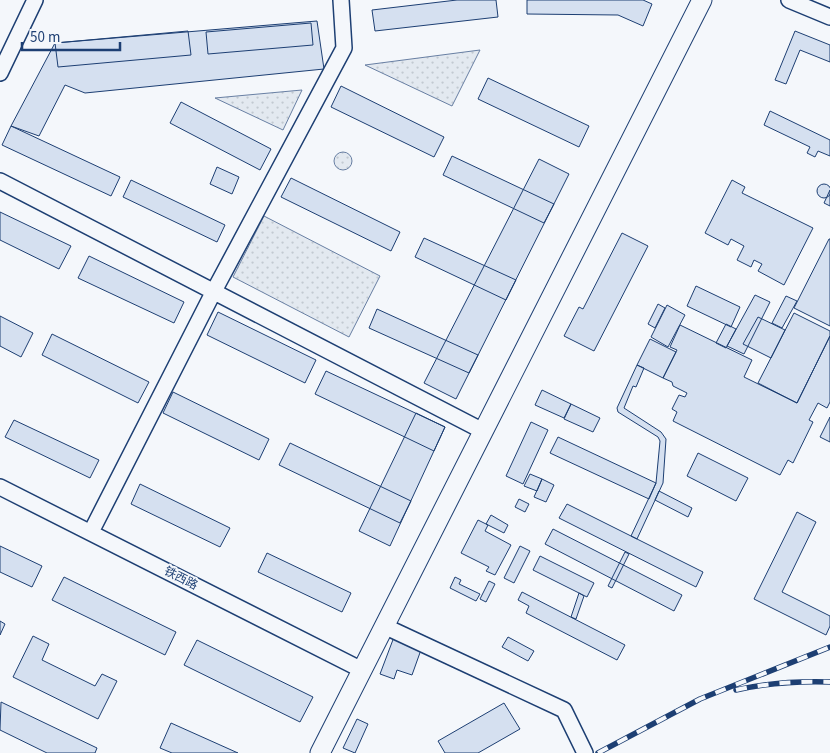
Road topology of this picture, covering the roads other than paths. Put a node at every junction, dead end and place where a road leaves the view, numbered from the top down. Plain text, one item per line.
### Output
1 (35, 0) edge
2 (341, 0) edge
3 (702, 0) edge
4 (789, 0) edge
5 (830, 17) edge
6 (0, 73) edge
7 (0, 181) edge
8 (214, 291) junction
9 (483, 432) junction
10 (0, 486) edge
11 (91, 532) junction
12 (384, 626) junction
13 (362, 670) junction
14 (320, 753) edge
15 (585, 753) edge

1 - 6 street
2 - 8 street
3 - 9 main road
4 - 5 street
7 - 8 street
8 - 9 street
8 - 11 street
9 - 12 main road
10 - 11 street, 铁西路
11 - 13 street, 铁西路
12 - 13 main road
12 - 15 street
13 - 14 main road

